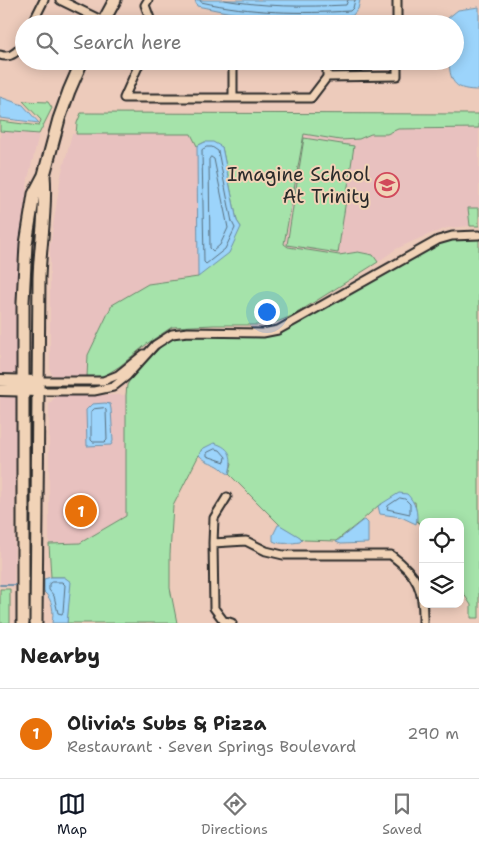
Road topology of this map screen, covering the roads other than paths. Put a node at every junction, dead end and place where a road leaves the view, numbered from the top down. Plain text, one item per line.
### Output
1 (44, 0) edge
2 (60, 0) edge
3 (115, 0) edge
4 (148, 0) edge
5 (397, 0) edge
6 (36, 15) edge
7 (90, 15) edge
8 (109, 15) edge
9 (149, 15) edge
10 (397, 15) edge
11 (15, 52) edge
12 (0, 55) edge
13 (78, 70) edge
14 (136, 70) edge
15 (233, 70) edge
16 (327, 70) edge
17 (396, 70) edge
18 (327, 77) junction
19 (233, 98) junction
20 (44, 175) junction
21 (479, 235) edge
22 (0, 380) edge
23 (31, 386) junction
24 (0, 390) edge
25 (227, 498) dead end
26 (213, 543) junction
27 (23, 545) junction
28 (36, 572) junction
29 (23, 623) edge
30 (36, 623) edge
31 (232, 623) edge
32 (423, 623) edge

1 - 6 street
2 - 7 street
3 - 8 main road
4 - 9 street
5 - 10 street
11 - 12 street
13 - 20 main road
14 - 19 street
15 - 19 street
16 - 18 street
17 - 18 street
18 - 19 street
20 - 23 main road
20 - 23 main road
21 - 23 street
22 - 23 street
23 - 24 street
23 - 27 main road
23 - 28 main road
25 - 26 street
26 - 31 street
26 - 32 street
27 - 28 main road
27 - 29 main road
28 - 30 main road

